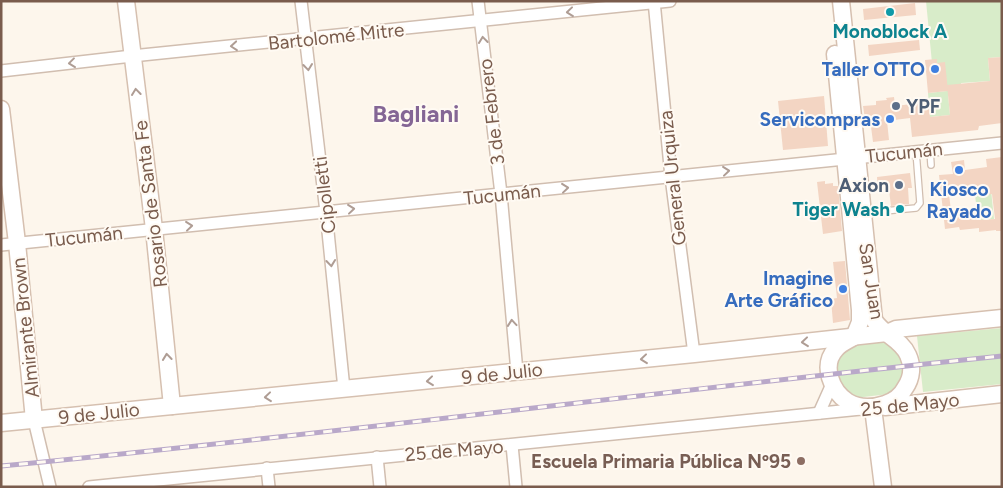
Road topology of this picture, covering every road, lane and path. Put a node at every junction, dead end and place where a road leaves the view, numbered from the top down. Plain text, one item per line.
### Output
1 (126, 1) edge
2 (301, 1) edge
3 (478, 1) edge
4 (670, 1) edge
5 (830, 1) edge
6 (841, 1) edge
7 (654, 2) edge
8 (480, 21) junction
9 (305, 39) junction
10 (132, 56) junction
11 (1, 71) edge
12 (1, 109) edge
13 (1002, 143) edge
14 (930, 150) junction
15 (916, 151) junction
16 (852, 158) junction
17 (931, 165) dead end
18 (671, 177) junction
19 (501, 194) junction
20 (326, 212) junction
21 (864, 222) junction
22 (154, 230) junction
23 (9, 244) edge
24 (1002, 318) edge
25 (887, 333) junction
26 (854, 337) junction
27 (694, 354) junction
28 (517, 372) junction
29 (832, 384) junction
30 (344, 389) junction
31 (1002, 394) edge
32 (172, 406) junction
33 (873, 408) junction
34 (819, 413) junction
35 (34, 420) junction
36 (1, 423) edge
37 (512, 445) junction
38 (377, 457) junction
39 (267, 468) junction
40 (163, 482) edge
41 (50, 487) edge
42 (89, 487) edge
43 (269, 487) edge
44 (380, 487) edge
45 (516, 487) edge
46 (883, 487) edge

1 - 10 street, Rosario de Santa Fe
2 - 9 street, Cipolletti
3 - 8 street, 3 de Febrero
4 - 7 street, Bartolomé Mitre
5 - 16 street, San Juan
6 - 16 street, San Juan
7 -> 8 street, Bartolomé Mitre
7 - 18 street, General Urquiza
8 - 9 street, Bartolomé Mitre
19 -> 8 street, 3 de Febrero
9 -> 10 street, Bartolomé Mitre
9 -> 20 street, Cipolletti
10 -> 11 street, Bartolomé Mitre
22 -> 10 street, Rosario de Santa Fe
12 - 23 street, Almirante Brown
13 - 14 street, Tucumán
14 - 15 street, Tucumán
14 - 17 lane
15 - 16 street, Tucumán
15 - 21 lane
18 -> 16 street, Tucumán
16 - 21 street, San Juan
16 - 26 street, San Juan
19 -> 18 street, Tucumán
18 - 27 street, General Urquiza
20 -> 19 street, Tucumán
28 -> 19 street, 3 de Febrero
22 -> 20 street, Tucumán
20 -> 30 street, Cipolletti
21 - 25 street, San Juan
22 - 23 street, Tucumán
32 -> 22 street, Rosario de Santa Fe
23 - 35 street, Almirante Brown
24 - 25 street, 9 de Julio
25 - 26 street, 9 de Julio
25 - 33 street, San Juan
26 -> 27 street, 9 de Julio
26 - 29 street, San Juan
27 -> 28 street, 9 de Julio
28 -> 30 street, 9 de Julio
29 - 33 street
29 - 34 street
30 -> 32 street, 9 de Julio
31 - 33 street, 25 de Mayo
32 - 35 street, 9 de Julio
33 - 34 street, 25 de Mayo
33 - 46 street
34 - 37 street, 25 de Mayo
35 - 36 street, 9 de Julio
35 - 41 street, Almirante Brown
37 - 38 street, 25 de Mayo
37 - 45 street
38 - 39 street, 25 de Mayo
38 - 44 street
39 - 40 street, 25 de Mayo
39 - 43 street
40 - 42 street, 25 de Mayo

